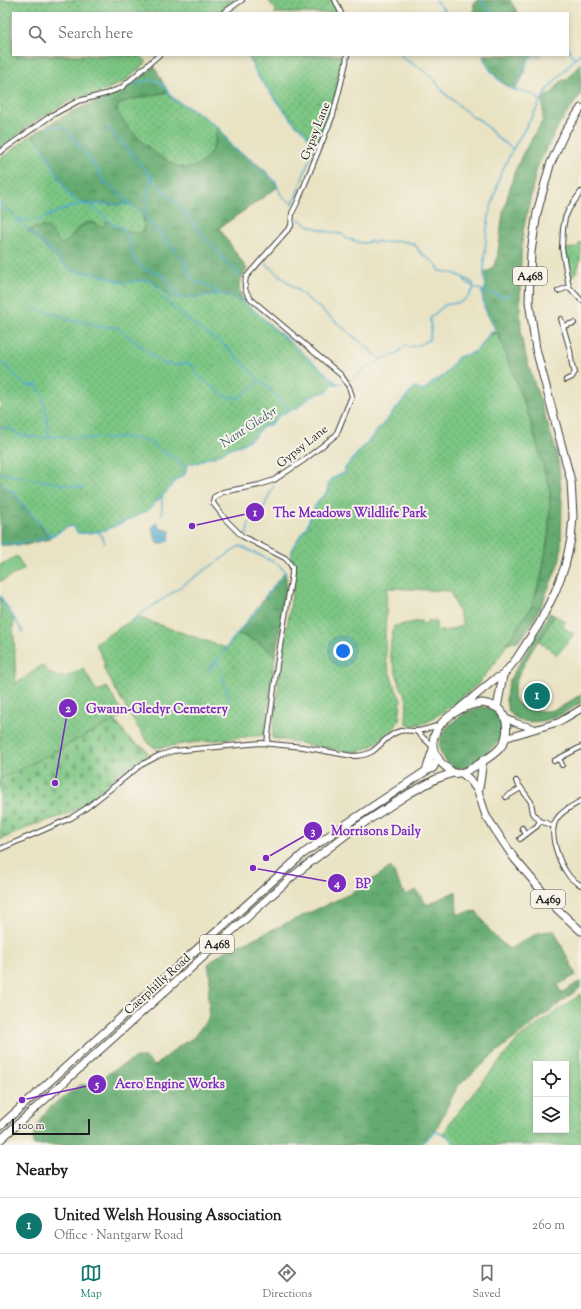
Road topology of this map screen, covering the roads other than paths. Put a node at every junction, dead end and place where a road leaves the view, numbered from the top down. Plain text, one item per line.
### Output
1 (242, 0) edge
2 (335, 0) edge
3 (225, 12) edge
4 (341, 12) edge
5 (158, 56) edge
6 (347, 56) edge
7 (581, 108) edge
8 (0, 152) edge
9 (581, 192) edge
10 (569, 287) junction
11 (558, 291) dead end
12 (581, 300) edge
13 (561, 319) dead end
14 (574, 324) dead end
15 (563, 326) junction
16 (581, 371) edge
17 (575, 372) junction
18 (566, 380) dead end
19 (503, 675) junction
20 (497, 708) junction
21 (581, 709) edge
22 (459, 710) junction
23 (505, 718) junction
24 (440, 725) junction
25 (535, 728) junction
26 (416, 731) junction
27 (506, 738) junction
28 (267, 743) junction
29 (581, 747) edge
30 (433, 748) junction
31 (438, 758) junction
32 (559, 758) junction
33 (483, 760) junction
34 (554, 762) dead end
35 (562, 765) dead end
36 (426, 771) junction
37 (462, 772) junction
38 (454, 773) junction
39 (516, 781) dead end
40 (521, 788) junction
41 (478, 791) junction
42 (506, 797) dead end
43 (581, 801) edge
44 (540, 821) junction
45 (554, 826) junction
46 (522, 828) dead end
47 (526, 834) junction
48 (520, 839) dead end
49 (0, 849) edge
50 (581, 885) edge
51 (581, 931) edge
52 (0, 1126) edge
53 (0, 1140) edge

1 - 3 street
2 - 4 street
5 - 8 street
6 - 28 street, Gypsy Lane
7 - 19 main road, A468
9 - 10 street
10 - 11 street
10 - 12 street
13 - 15 street
14 - 15 street
15 - 17 street
16 - 17 street
17 - 18 street
19 - 20 main road, A468
19 - 22 main road, A468
20 - 22 main road
20 - 23 main road
21 - 25 main road
22 - 24 main road
23 - 25 main road
23 - 27 main road
24 - 26 street
24 - 30 main road
25 - 27 main road
26 - 28 street
26 - 30 street
27 - 33 main road
28 - 49 street
29 - 32 street
30 - 31 main road
30 - 36 main road
31 - 36 main road, Caerphilly Road / A468
31 - 38 main road
32 - 34 street
32 - 35 street
33 - 37 main road
33 - 41 main road, A469
36 - 52 main road, Caerphilly Road / A468
37 - 38 main road
37 - 41 main road, A469
38 - 53 main road, Caerphilly Road / A468
39 - 40 street
40 - 42 street
40 - 44 street
41 - 51 main road, A469
43 - 45 street
44 - 45 street
44 - 47 street
45 - 50 street
46 - 47 street
47 - 48 street

